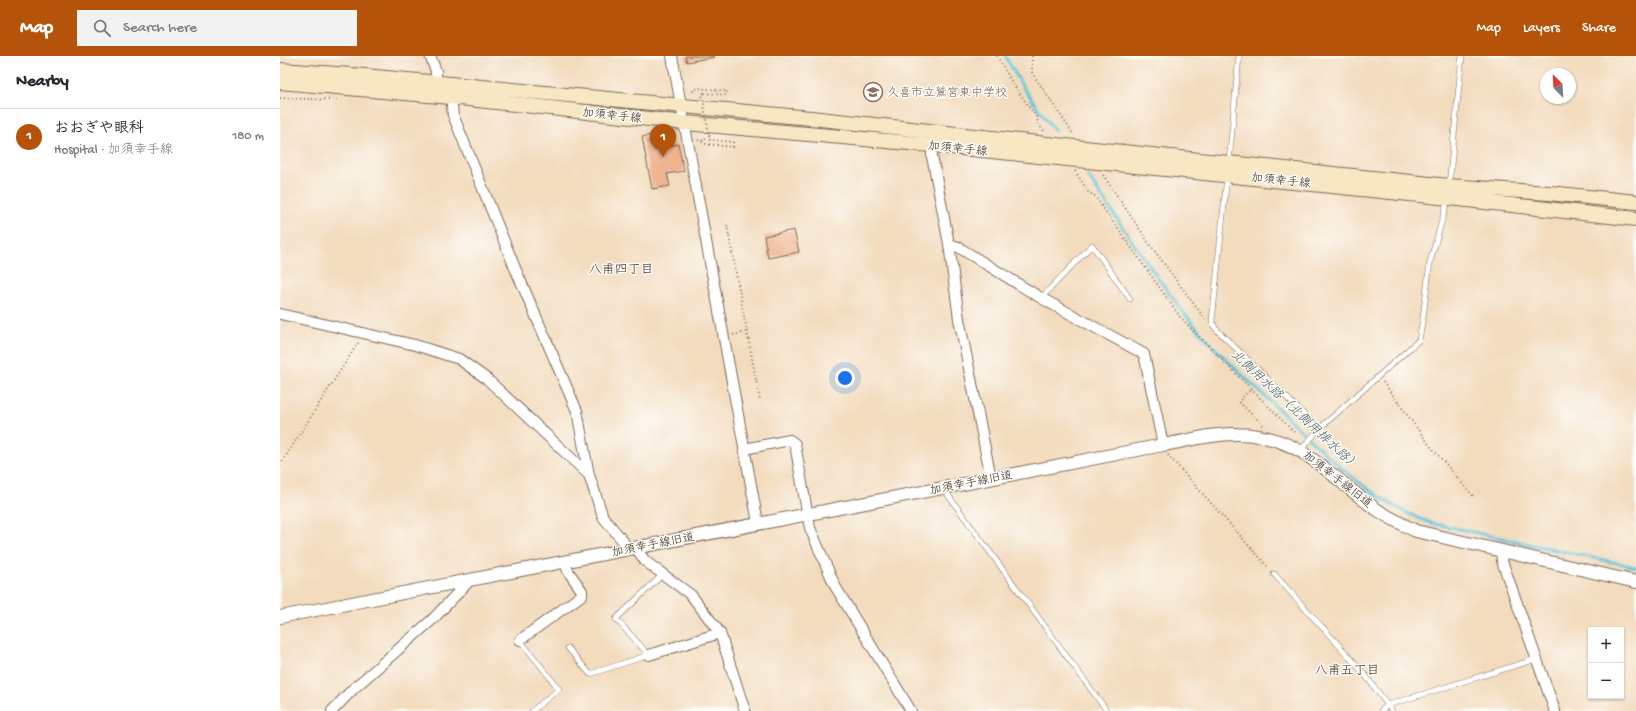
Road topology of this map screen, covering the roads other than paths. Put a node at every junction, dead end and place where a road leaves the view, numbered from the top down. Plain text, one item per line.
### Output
1 (430, 56) edge
2 (672, 56) edge
3 (1239, 56) edge
4 (1462, 56) edge
5 (280, 70) edge
6 (280, 82) edge
7 (436, 83) junction
8 (451, 97) junction
9 (682, 106) junction
10 (685, 123) junction
11 (932, 145) junction
12 (1228, 169) junction
13 (1449, 192) junction
14 (1636, 202) edge
15 (1636, 219) edge
16 (949, 244) junction
17 (1041, 298) junction
18 (1130, 299) dead end
19 (280, 314) edge
20 (1320, 429) junction
21 (1163, 445) junction
22 (1303, 447) junction
23 (744, 449) junction
24 (589, 475) junction
25 (992, 478) junction
26 (945, 487) junction
27 (808, 513) junction
28 (758, 523) junction
29 (631, 548) junction
30 (1501, 550) junction
31 (565, 561) junction
32 (663, 574) junction
33 (1274, 574) road end
34 (470, 580) junction
35 (1636, 582) edge
36 (280, 617) edge
37 (720, 633) junction
38 (520, 640) joint
39 (568, 648) dead end
40 (649, 655) junction
41 (1536, 658) junction
42 (1388, 705) junction
43 (332, 711) edge
44 (533, 711) edge
45 (744, 711) edge
46 (912, 711) edge
47 (1107, 711) edge
48 (1381, 711) edge
49 (1392, 711) edge
50 (1556, 711) edge

1 - 7 street
2 - 9 street
3 - 12 lane
4 - 13 lane
5 - 7 main road, 加須幸手線
6 - 8 main road, 加須幸手線
7 - 9 main road, 加須幸手線
8 - 10 main road, 加須幸手線
8 - 24 street
9 - 10 street
9 - 12 main road, 加須幸手線
10 - 11 main road, 加須幸手線
10 - 23 street
11 - 12 main road, 加須幸手線
11 - 16 street
12 - 13 main road, 加須幸手線
12 - 20 lane
13 - 14 main road, 加須幸手線
13 - 15 main road, 加須幸手線
13 - 20 lane
16 - 17 street
16 - 25 street
17 - 18 lane
17 - 21 street
19 - 24 street
20 - 22 lane
21 - 22 street, 加須幸手線旧道
21 - 25 street, 加須幸手線旧道
22 - 30 street, 加須幸手線旧道
23 - 27 street
23 - 28 street
24 - 29 street
25 - 26 street, 加須幸手線旧道
26 - 27 street, 加須幸手線旧道
26 - 47 lane
27 - 28 street, 加須幸手線旧道
27 - 46 street
28 - 29 street, 加須幸手線旧道
29 - 31 street, 加須幸手線旧道
29 - 32 street
30 - 35 street, 加須幸手線旧道
30 - 41 street
31 - 34 street, 加須幸手線旧道
31 - 38 street
32 - 37 street
32 - 40 lane
33 - 42 lane
34 - 36 street, 加須幸手線旧道
34 - 43 street
37 - 40 street
37 - 45 street
38 - 44 lane
39 - 40 lane
41 - 42 lane
41 - 50 street
42 - 48 lane
42 - 49 lane

